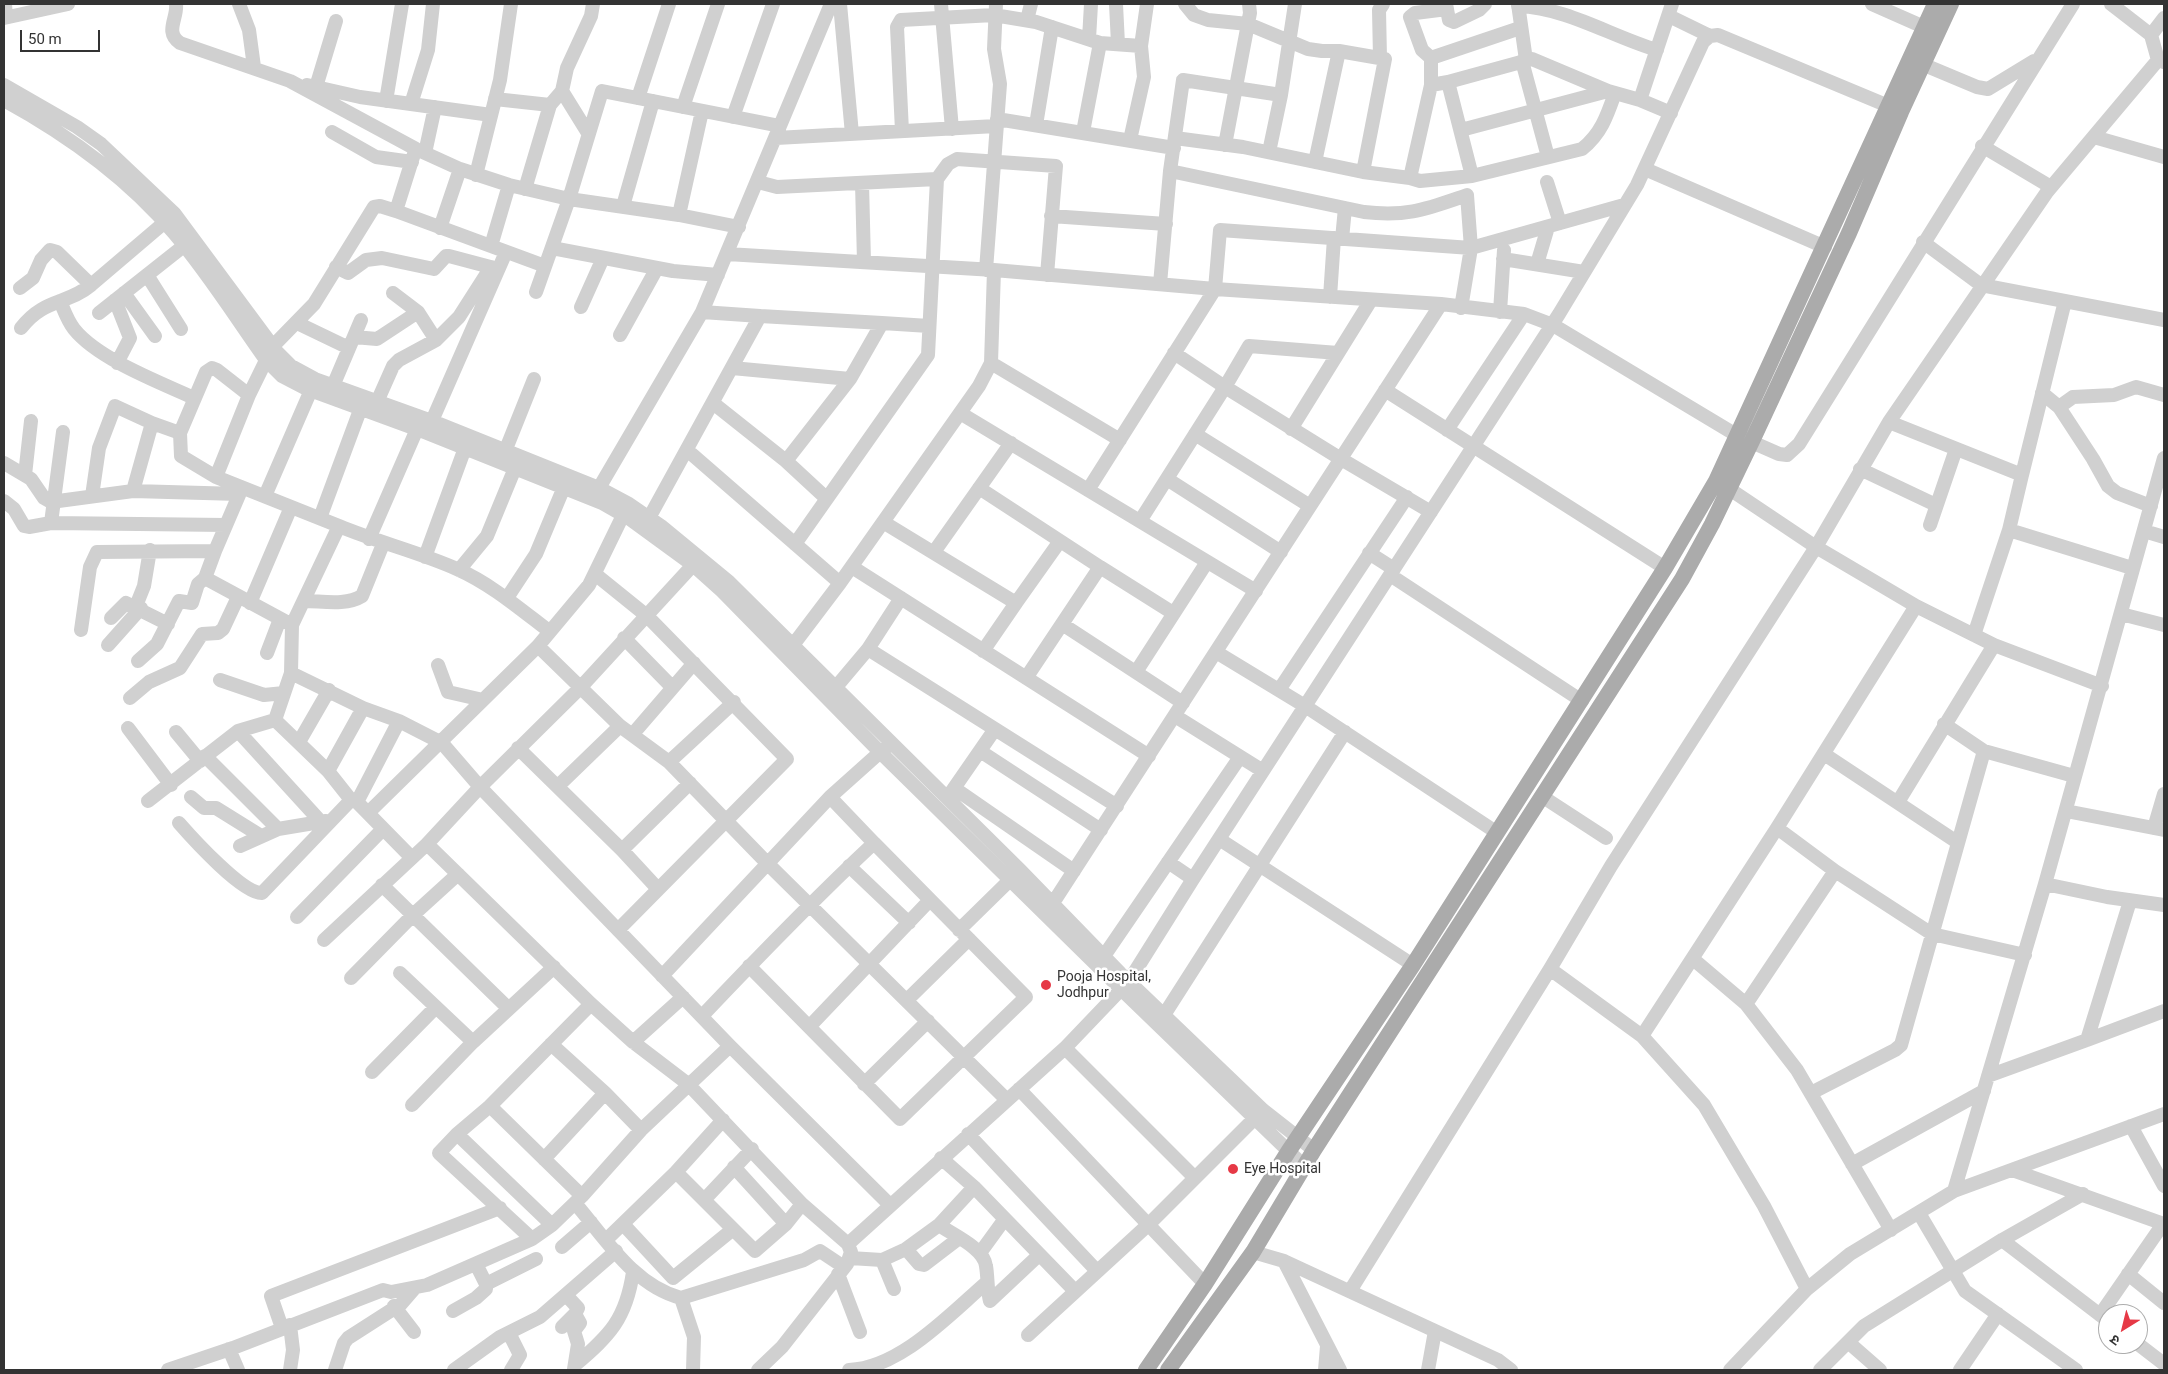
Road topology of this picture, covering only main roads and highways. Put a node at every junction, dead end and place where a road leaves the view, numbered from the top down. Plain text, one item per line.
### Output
1 (1935, 4) edge
2 (1951, 4) edge
3 (1894, 109) junction
4 (1745, 438) junction
5 (1722, 485) junction
6 (1146, 1370) edge
7 (1168, 1370) edge

1 - 3 main road
2 - 3 main road
3 - 4 main road
3 - 4 main road
4 - 5 main road
5 - 6 main road
5 - 7 main road

